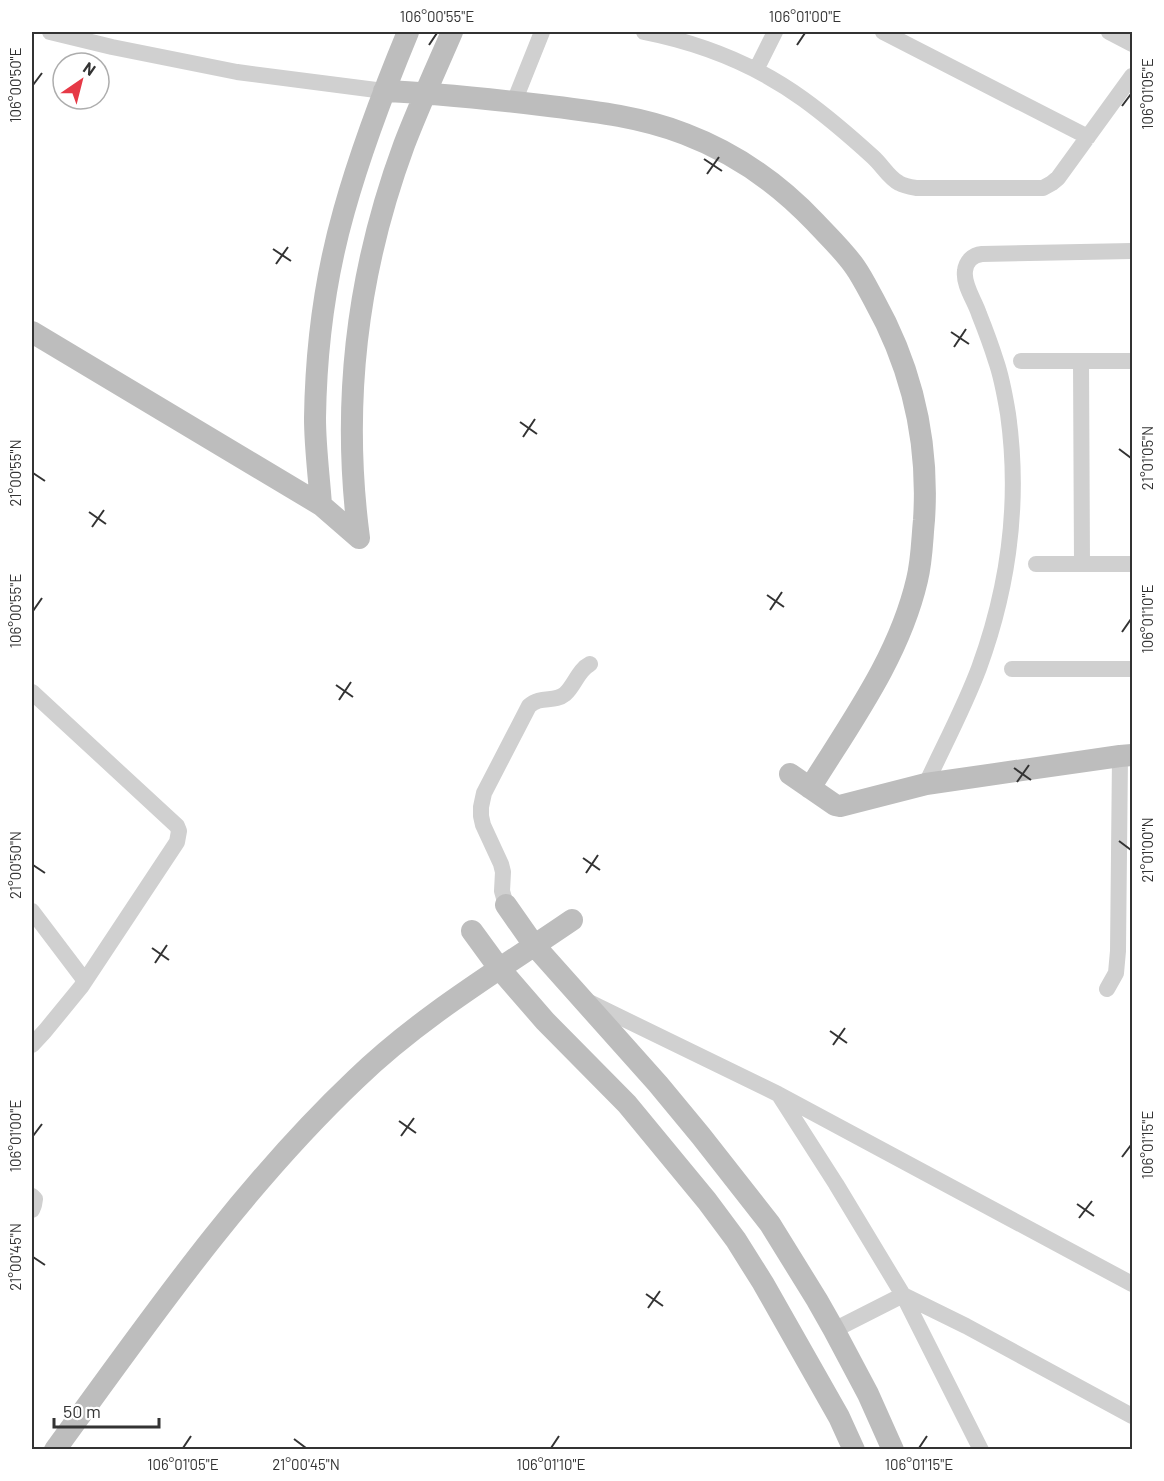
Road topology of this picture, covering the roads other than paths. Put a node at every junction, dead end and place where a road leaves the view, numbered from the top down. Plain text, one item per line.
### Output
1 (50, 32) edge
2 (408, 32) edge
3 (452, 32) edge
4 (542, 32) edge
5 (644, 32) edge
6 (774, 32) edge
7 (883, 32) edge
8 (1109, 32) edge
9 (1132, 44) edge
10 (756, 69) junction
11 (1132, 76) edge
12 (384, 91) junction
13 (427, 93) junction
14 (514, 102) junction
15 (1088, 137) junction
16 (1132, 251) edge
17 (32, 332) edge
18 (1021, 361) dead end
19 (1081, 361) junction
20 (1132, 361) edge
21 (321, 505) junction
22 (1036, 564) dead end
23 (1082, 564) junction
24 (1132, 564) edge
25 (590, 664) dead end
26 (1012, 669) dead end
27 (1132, 669) edge
28 (32, 692) edge
29 (1126, 755) edge
30 (790, 774) dead end
31 (926, 784) junction
32 (810, 788) junction
33 (506, 904) joint
34 (32, 911) edge
35 (572, 920) dead end
36 (472, 931) dead end
37 (534, 945) junction
38 (1125, 955) edge
39 (499, 968) junction
40 (85, 981) junction
41 (1107, 989) dead end
42 (580, 998) junction
43 (32, 1045) edge
44 (778, 1094) junction
45 (32, 1196) edge
46 (32, 1210) edge
47 (1132, 1284) edge
48 (903, 1295) junction
49 (834, 1330) junction
50 (1132, 1416) edge
51 (55, 1449) edge
52 (854, 1449) edge
53 (893, 1449) edge
54 (981, 1449) edge

1 - 12 street
2 - 12 street
3 - 13 street
4 - 14 street
5 - 10 street
6 - 10 street
7 - 15 street
8 - 9 street
10 - 15 street
11 - 15 street
12 - 13 street
12 - 21 street
13 - 14 street
13 - 21 street
14 - 32 street
16 - 31 street
17 - 21 street
18 - 19 street
19 - 20 street
19 - 23 street
22 - 23 street
23 - 24 street
25 - 33 street
26 - 27 street
28 - 40 street
29 - 31 street
29 - 38 street
30 - 32 street
31 - 32 street
33 - 37 street
34 - 40 street
35 - 37 street
36 - 39 street
37 - 39 street
37 - 42 street
38 - 41 street
39 - 51 street
39 - 52 street
40 - 43 street
42 - 44 street
42 - 49 street
44 - 47 street
44 - 48 street
45 - 46 street
48 - 49 street
48 - 50 street
48 - 54 street
49 - 53 street

